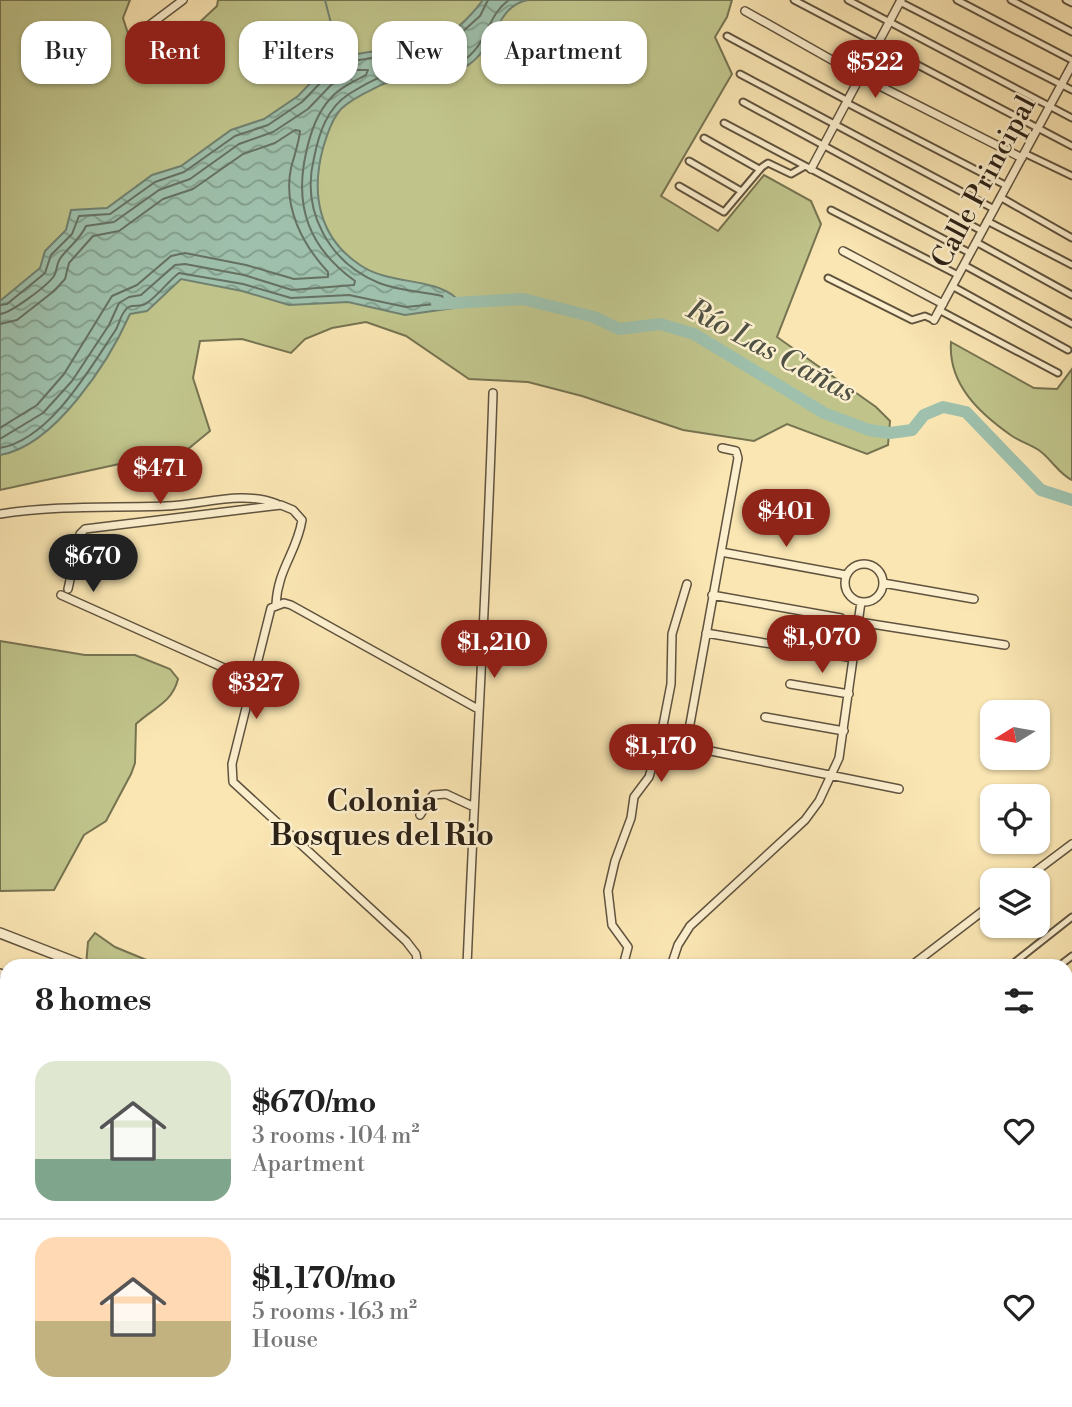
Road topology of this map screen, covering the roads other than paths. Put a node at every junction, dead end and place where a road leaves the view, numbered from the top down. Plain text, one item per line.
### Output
1 (183, 0) edge
2 (794, 0) edge
3 (848, 0) edge
4 (957, 0) edge
5 (1011, 0) edge
6 (1066, 0) edge
7 (901, 1) edge
8 (1072, 3) edge
9 (745, 11) dead end
10 (155, 21) edge
11 (890, 22) junction
12 (1072, 32) edge
13 (727, 36) dead end
14 (877, 46) junction
15 (1072, 62) edge
16 (740, 74) dead end
17 (862, 77) junction
18 (1061, 85) junction
19 (1072, 90) edge
20 (743, 102) dead end
21 (848, 102) junction
22 (1049, 107) junction
23 (1072, 118) edge
24 (724, 123) dead end
25 (835, 125) junction
26 (1037, 129) junction
27 (704, 138) dead end
28 (1072, 146) edge
29 (823, 147) junction
30 (1023, 155) junction
31 (689, 161) dead end
32 (808, 167) junction
33 (759, 169) junction
34 (1072, 176) edge
35 (679, 186) dead end
36 (1007, 186) junction
37 (741, 191) junction
38 (1000, 197) junction
39 (994, 209) junction
40 (831, 210) dead end
41 (988, 221) junction
42 (982, 231) junction
43 (1072, 237) edge
44 (976, 242) junction
45 (843, 251) dead end
46 (970, 253) junction
47 (964, 265) junction
48 (1072, 265) edge
49 (958, 275) junction
50 (828, 278) dead end
51 (952, 286) junction
52 (1072, 295) edge
53 (941, 307) junction
54 (934, 320) joint
55 (1072, 324) edge
56 (1068, 350) dead end
57 (1058, 373) dead end
58 (493, 393) dead end
59 (722, 448) dead end
60 (281, 505) junction
61 (0, 514) edge
62 (721, 552) junction
63 (846, 575) junction
64 (883, 583) junction
65 (687, 584) dead end
66 (68, 589) dead end
67 (61, 595) dead end
68 (712, 596) junction
69 (974, 599) dead end
70 (861, 601) junction
71 (276, 604) junction
72 (841, 618) dead end
73 (859, 622) junction
74 (705, 633) junction
75 (1005, 645) dead end
76 (853, 658) junction
77 (251, 680) junction
78 (790, 684) dead end
79 (849, 694) junction
80 (478, 709) junction
81 (765, 718) dead end
82 (844, 731) junction
83 (832, 777) junction
84 (899, 789) dead end
85 (474, 807) junction
86 (420, 815) dead end
87 (1072, 844) edge
88 (1040, 868) edge
89 (980, 913) edge
90 (1072, 917) edge
91 (0, 933) edge
92 (67, 959) edge
93 (417, 959) edge
94 (467, 959) edge
95 (625, 959) edge
96 (673, 959) edge
97 (920, 959) edge
98 (1019, 959) edge

1 - 10 street
2 - 14 street
3 - 11 street
4 - 15 street
5 - 12 street
6 - 8 street
7 - 11 street
7 - 18 street
9 - 17 street
11 - 14 street
11 - 22 street
13 - 21 street
14 - 17 street
14 - 26 street
15 - 18 street, Calle Principal
16 - 25 street
17 - 21 street
17 - 30 street
18 - 19 street
18 - 22 street, Calle Principal
20 - 29 street
21 - 25 street
21 - 36 street
22 - 23 street
22 - 26 street, Calle Principal
24 - 32 street
25 - 29 street
25 - 39 street
26 - 28 street
26 - 30 street, Calle Principal
27 - 33 street
29 - 32 street
29 - 42 street
30 - 34 street
30 - 36 street, Calle Principal
31 - 37 street
32 - 33 street
32 - 46 street
33 - 37 street
35 - 37 street
36 - 38 street, Calle Principal
38 - 39 street, Calle Principal
38 - 43 street
39 - 41 street, Calle Principal
40 - 49 street
41 - 42 street, Calle Principal
41 - 48 street
42 - 44 street, Calle Principal
44 - 46 street, Calle Principal
44 - 52 street
45 - 53 street
46 - 47 street, Calle Principal
47 - 49 street, Calle Principal
47 - 55 street
49 - 51 street, Calle Principal
50 - 54 street
51 - 53 street, Calle Principal
51 - 56 street
53 - 54 street, Calle Principal
53 - 57 street
58 - 80 street
59 - 62 street
60 - 61 street
60 - 66 street
60 - 71 street
62 - 63 street
62 - 68 street
63 - 64 street
63 - 70 street
64 - 69 street
64 - 70 street
65 - 95 street
67 - 77 street
68 - 72 street
68 - 74 street
70 - 73 street
71 - 77 street
71 - 80 street
73 - 75 street
73 - 76 street
74 - 76 street
74 - 83 street
76 - 79 street
77 - 93 street
78 - 79 street
79 - 82 street
80 - 85 street
81 - 82 street
82 - 83 street
83 - 84 street
83 - 96 street
85 - 86 street
85 - 94 street
87 - 88 street
89 - 97 street
90 - 98 street
91 - 92 street

